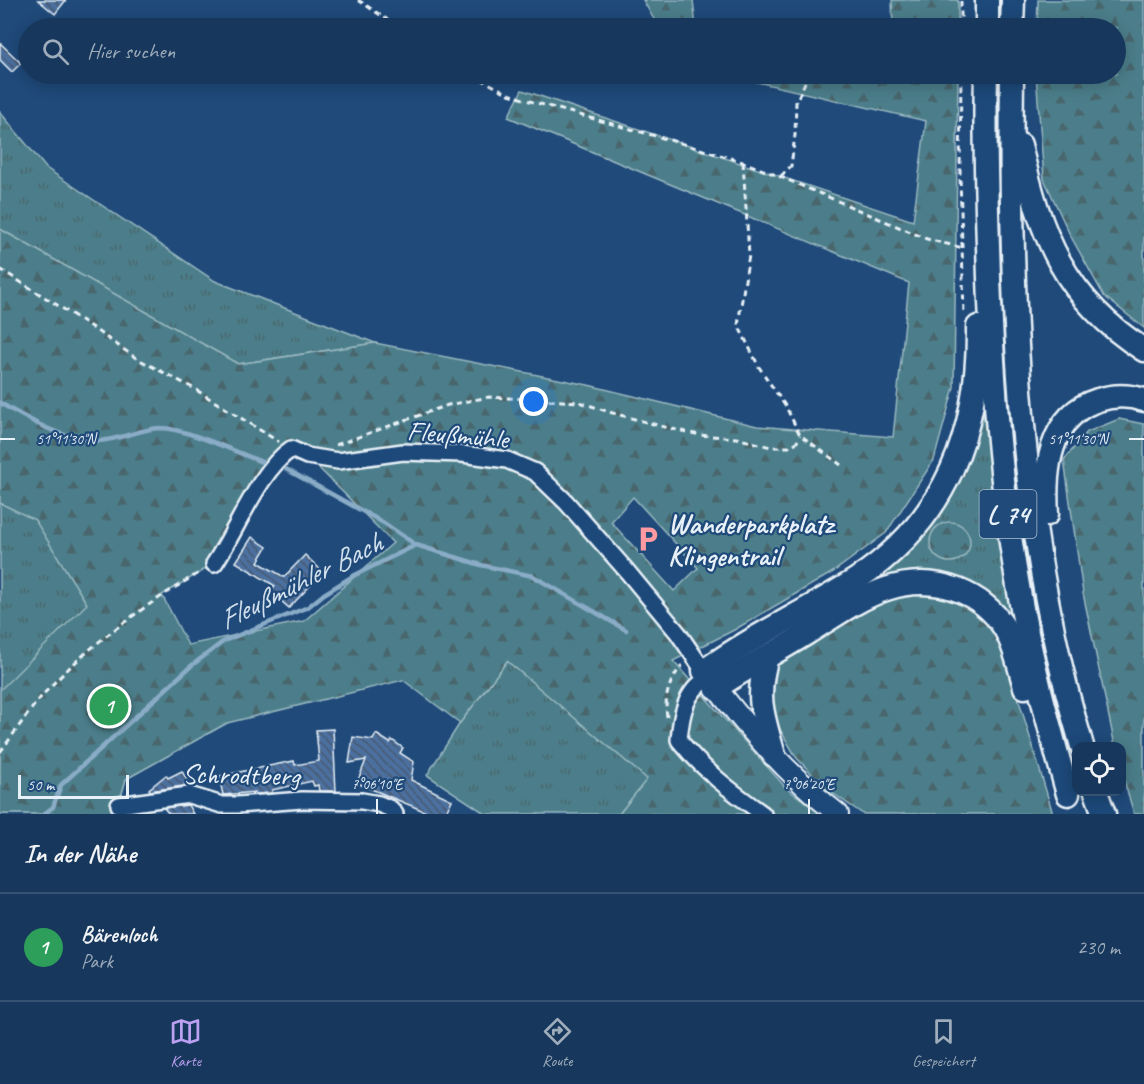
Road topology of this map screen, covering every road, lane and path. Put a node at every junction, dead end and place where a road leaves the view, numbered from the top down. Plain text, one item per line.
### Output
1 (358, 0) edge
2 (961, 0) edge
3 (987, 0) edge
4 (1013, 0) edge
5 (384, 18) edge
6 (961, 18) edge
7 (987, 18) edge
8 (1012, 18) edge
9 (490, 84) edge
10 (804, 84) edge
11 (961, 84) edge
12 (986, 84) edge
13 (1012, 84) edge
14 (1011, 103) junction
15 (743, 162) junction
16 (781, 177) junction
17 (987, 228) junction
18 (963, 248) junction
19 (0, 269) edge
20 (964, 323) dead end
21 (1144, 350) edge
22 (1144, 400) edge
23 (800, 435) junction
24 (291, 449) junction
25 (307, 456) junction
26 (841, 465) dead end
27 (1040, 560) junction
28 (214, 564) joint
29 (767, 657) junction
30 (710, 679) junction
31 (1081, 742) edge
32 (0, 752) edge
33 (774, 756) junction
34 (1097, 796) edge
35 (1072, 804) edge
36 (120, 805) dead end
37 (395, 814) edge
38 (763, 814) edge
39 (838, 814) edge
40 (1104, 814) edge

1 - 5 path
2 - 6 path
3 - 7 highway
4 - 8 highway
9 - 15 path
10 - 16 path
11 - 18 path
12 - 17 highway, L 74
13 - 14 highway, L 74
14 - 21 highway, L 74
14 - 27 highway, L 74
15 - 16 path
15 - 23 path
16 - 18 path
17 - 30 highway, L 74
17 - 35 highway, L 74
18 - 20 path
19 - 24 path
22 - 27 highway, L 74
23 - 25 path
23 - 26 path
24 - 25 street, Fleußmühle
24 - 28 street
25 - 30 street, Fleußmühle
27 - 31 highway, L 74
28 - 32 path
29 - 30 highway, L 74
29 - 33 highway
29 - 35 highway, L 74
30 - 33 main road
30 - 38 street
33 - 39 main road
34 - 40 highway
36 - 37 street, Schrodtberg

